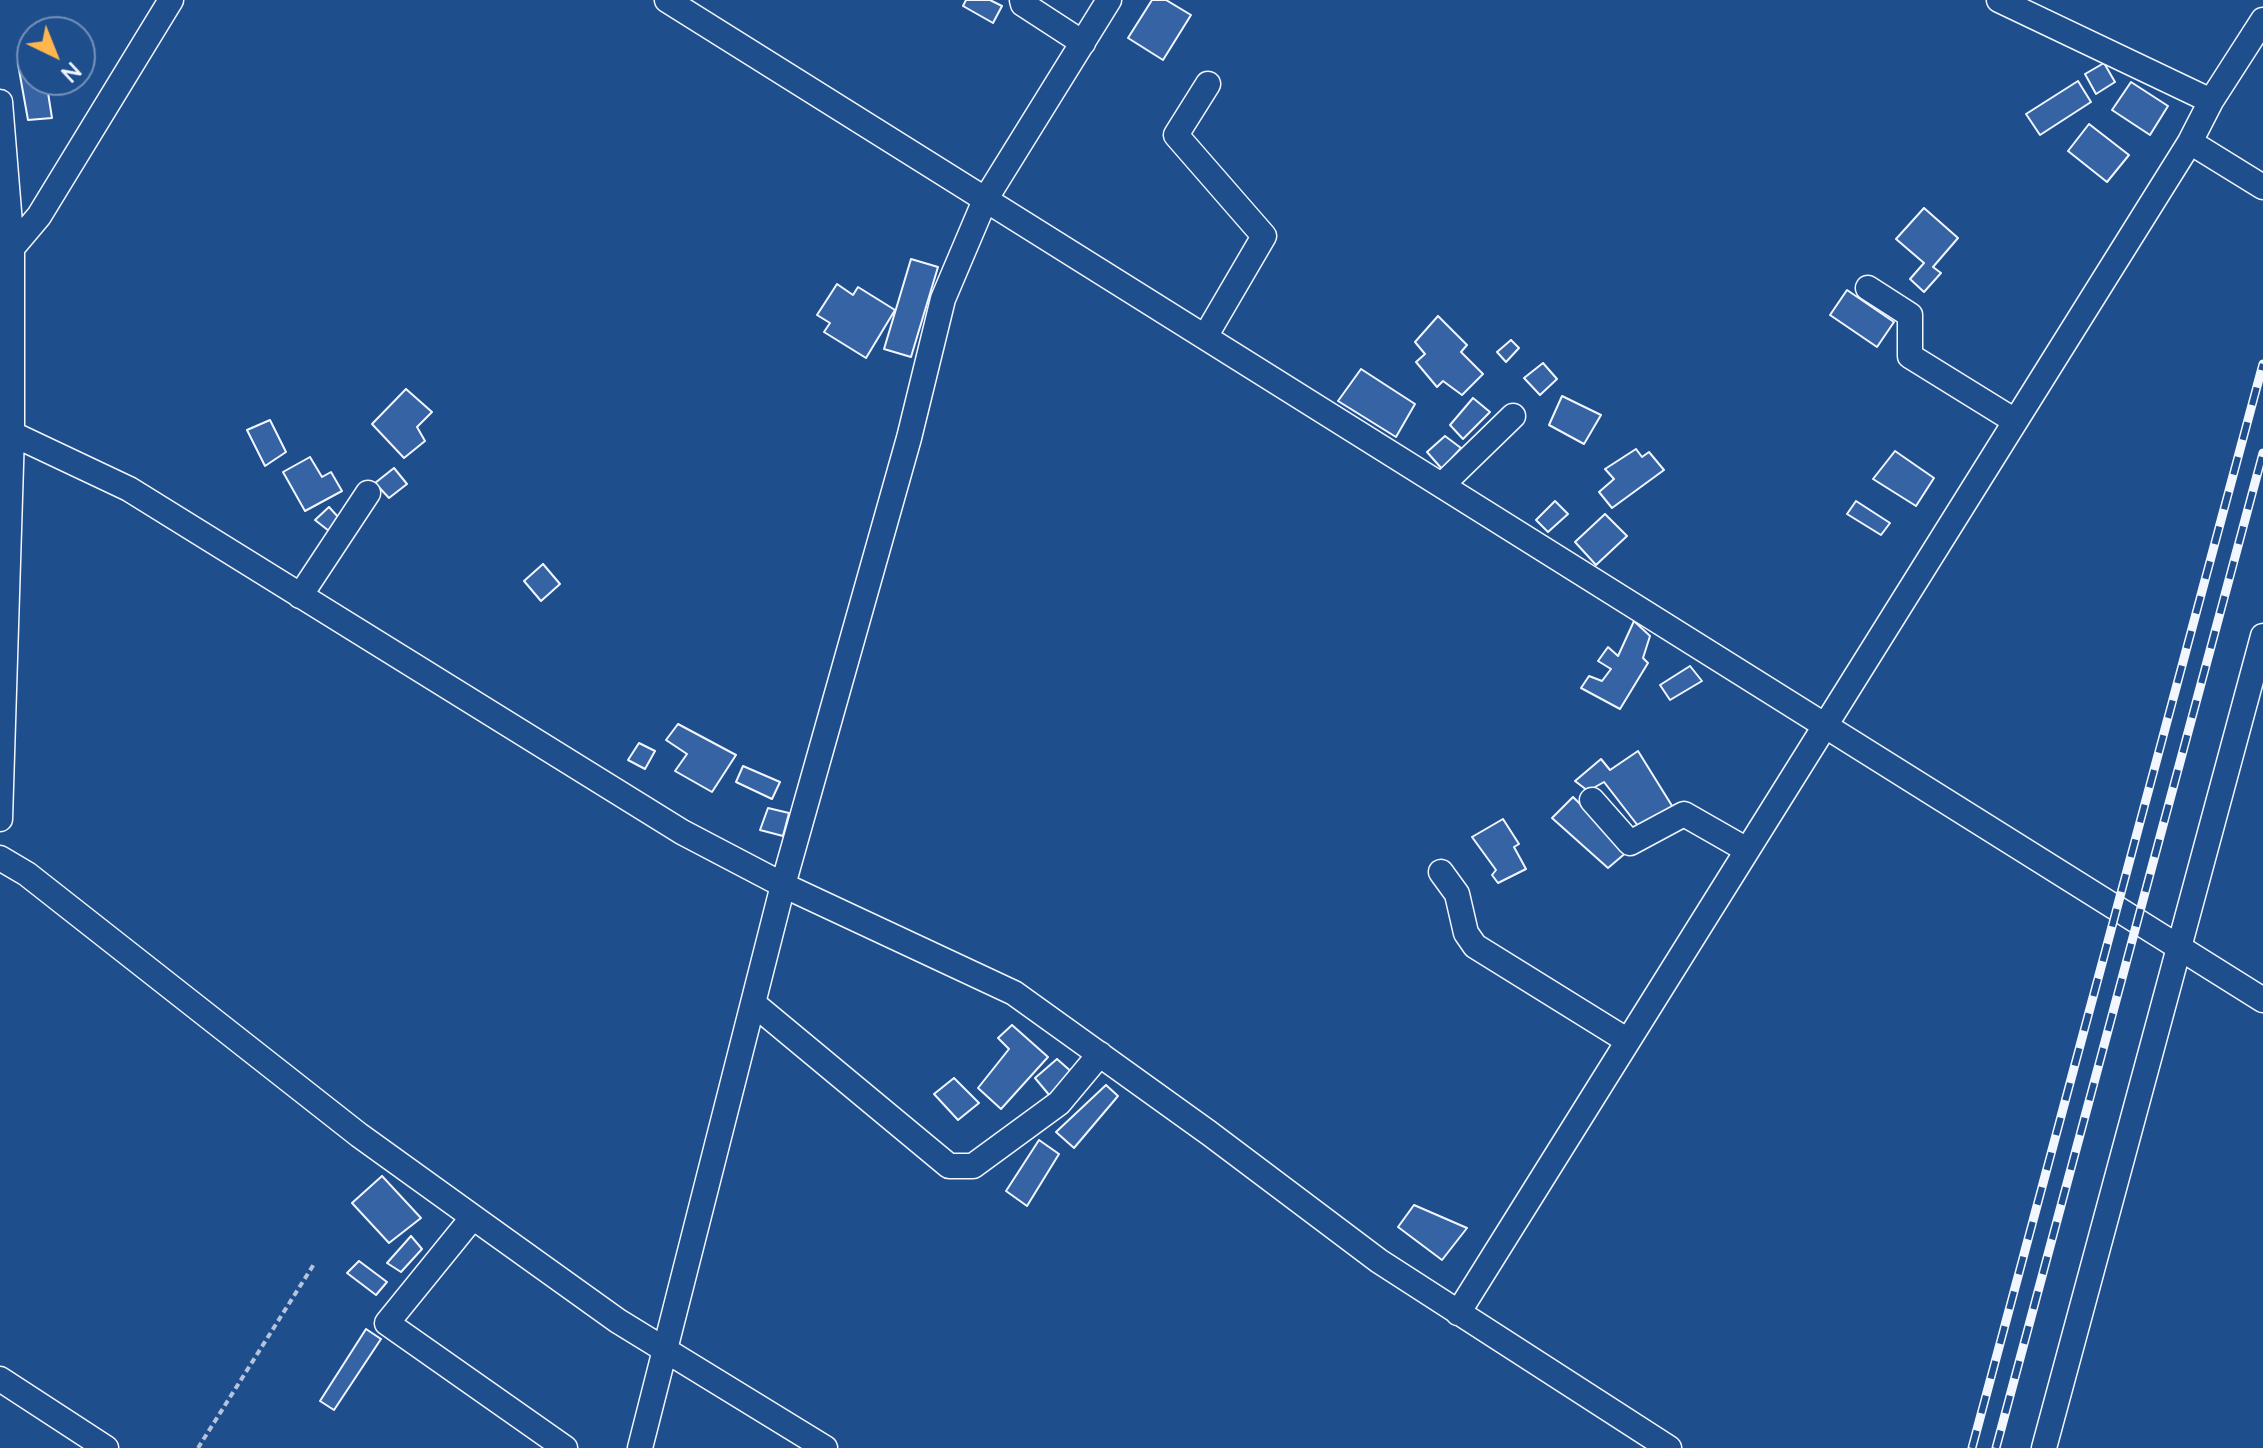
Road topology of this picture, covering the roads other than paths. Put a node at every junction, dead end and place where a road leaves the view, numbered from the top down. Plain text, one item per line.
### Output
1 (171, 0) edge
2 (667, 0) edge
3 (1022, 0) edge
4 (1109, 0) edge
5 (1999, 0) edge
6 (2263, 20) edge
7 (1083, 43) junction
8 (1208, 84) dead end
9 (2211, 101) junction
10 (0, 102) edge
11 (2190, 142) junction
12 (2263, 187) edge
13 (985, 200) junction
14 (12, 248) junction
15 (1868, 288) dead end
16 (1205, 337) junction
17 (1513, 416) dead end
18 (2015, 421) junction
19 (6, 430) edge
20 (1442, 485) junction
21 (368, 493) dead end
22 (300, 596) junction
23 (2263, 636) edge
24 (1826, 723) junction
25 (1592, 800) dead end
26 (0, 819) edge
27 (1747, 850) junction
28 (0, 858) edge
29 (1441, 872) dead end
30 (783, 885) junction
31 (2180, 948) junction
32 (2263, 1000) edge
33 (754, 1004) junction
34 (1628, 1041) junction
35 (1100, 1054) junction
36 (473, 1217) junction
37 (1458, 1313) junction
38 (663, 1349) junction
39 (0, 1379) edge
40 (539, 1441) edge
41 (106, 1448) edge
42 (565, 1448) edge
43 (640, 1448) edge
44 (825, 1448) edge
45 (1669, 1448) edge
46 (2044, 1448) edge

1 - 14 street
2 - 13 street
3 - 7 street
4 - 7 street
5 - 9 street
6 - 9 street
7 - 13 street
8 - 16 street
9 - 11 street
10 - 14 street
11 - 12 street
11 - 18 street
13 - 16 street
13 - 30 street
14 - 19 street
15 - 18 street
16 - 20 street
17 - 20 street
18 - 24 street
19 - 22 street
19 - 26 street
20 - 24 street
21 - 22 street
22 - 30 street
23 - 31 street
24 - 27 street
24 - 31 street
25 - 27 street
27 - 34 street
28 - 36 street
29 - 34 street
30 - 33 street
30 - 35 street
31 - 32 street
31 - 46 street
33 - 35 street
33 - 38 street
34 - 37 street
35 - 37 street
36 - 38 street
36 - 40 street
37 - 45 street
38 - 43 street
38 - 44 street
39 - 41 street
40 - 42 street

